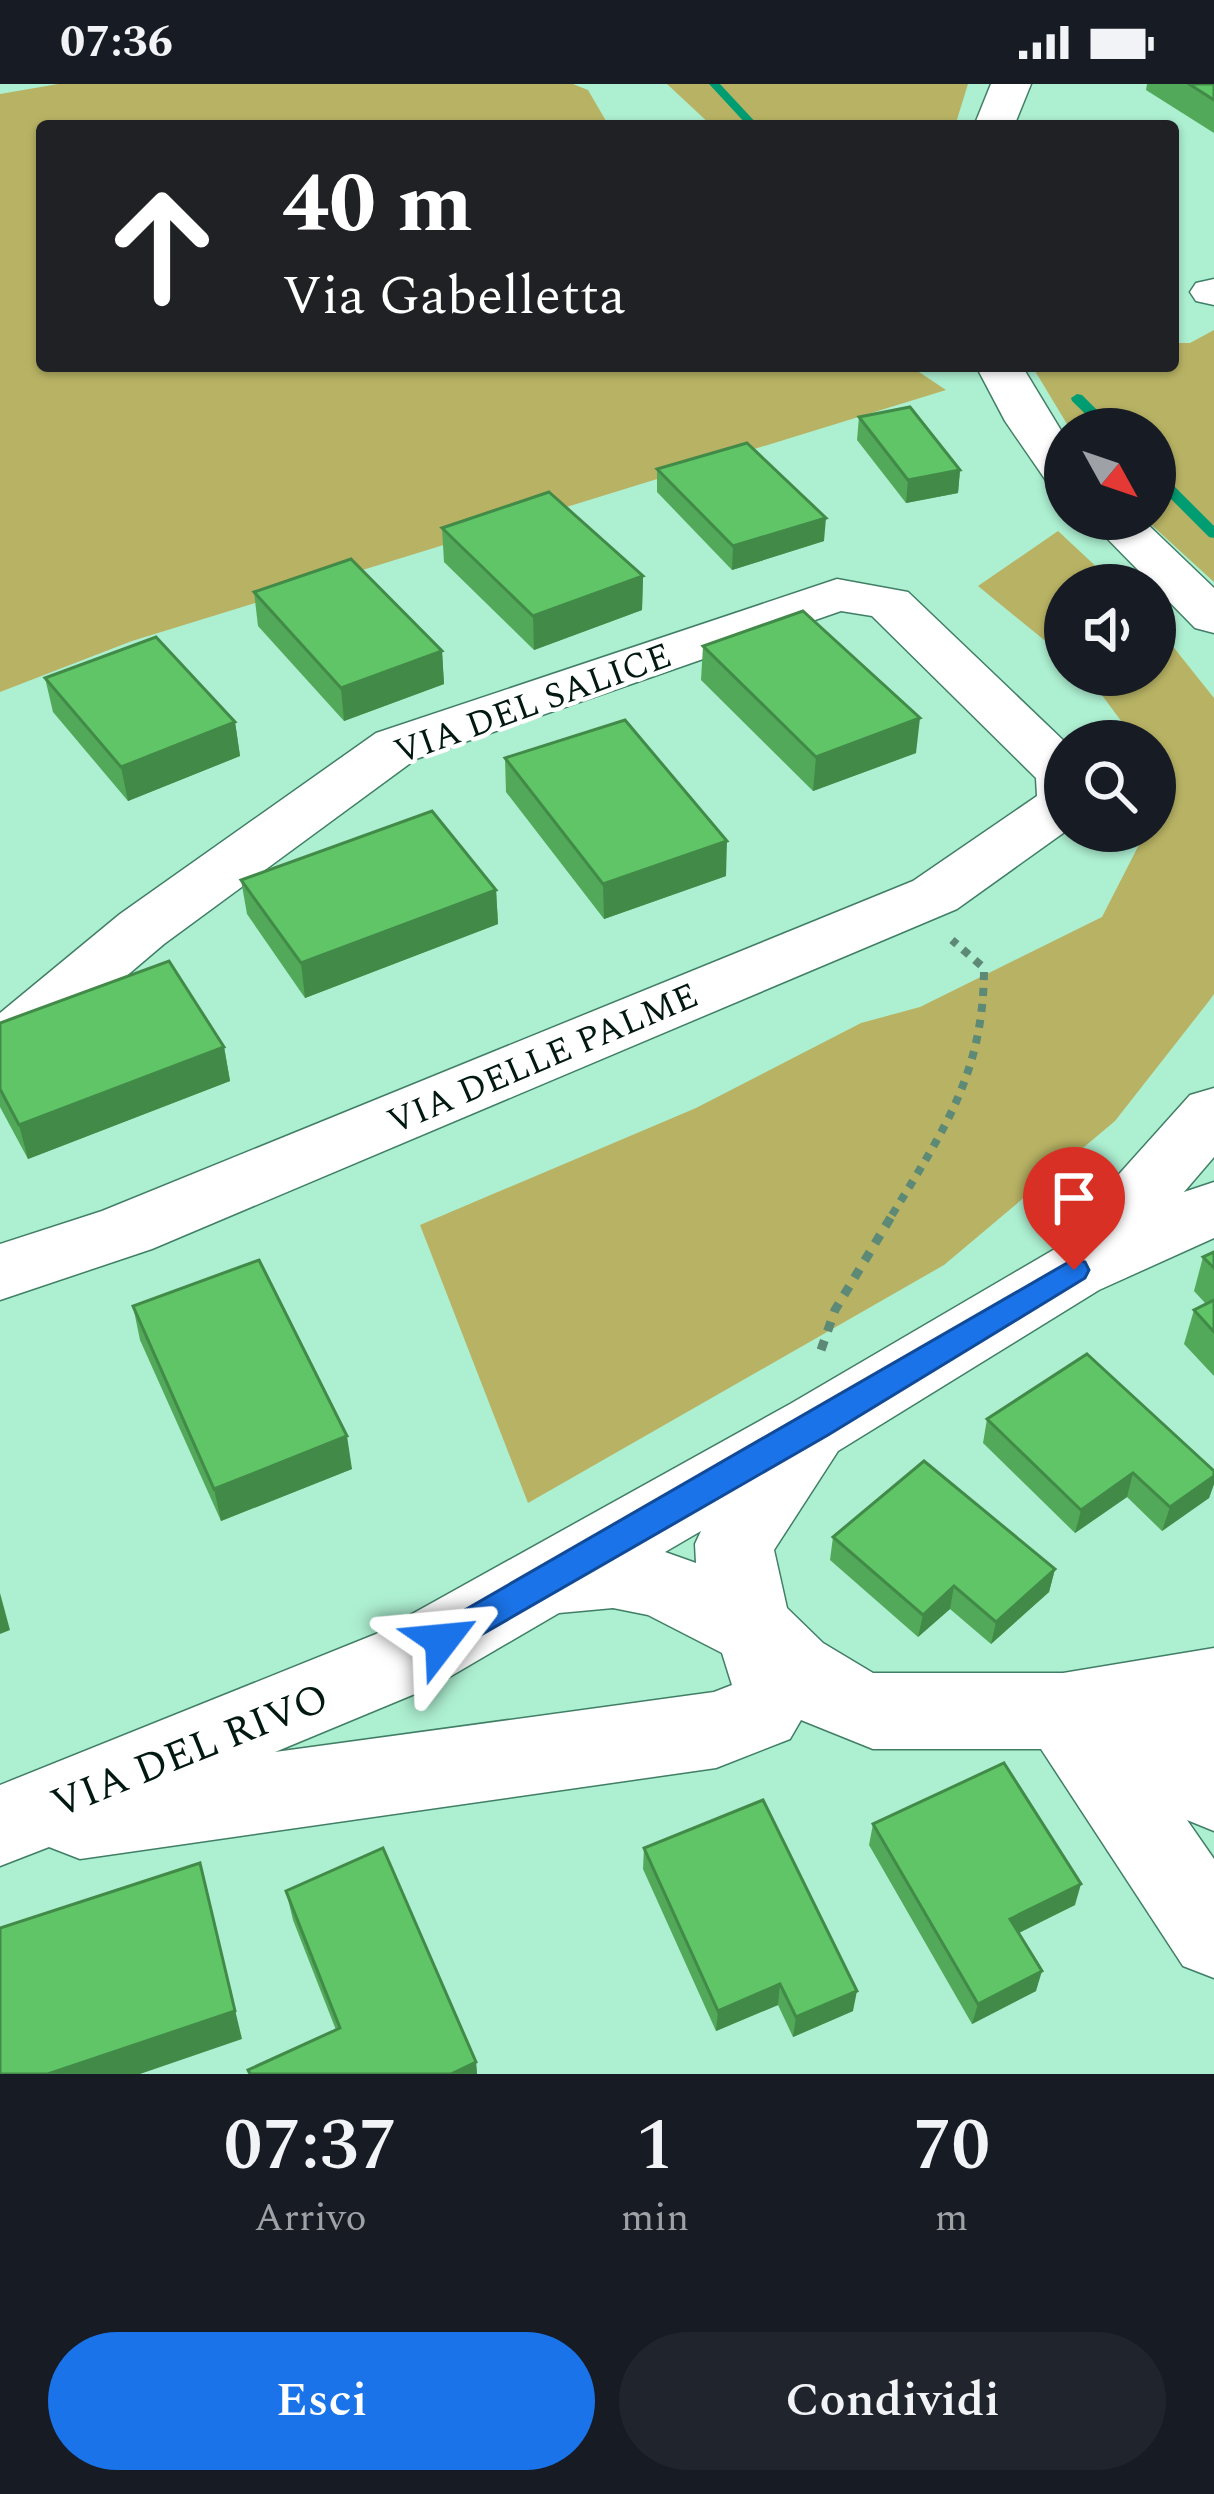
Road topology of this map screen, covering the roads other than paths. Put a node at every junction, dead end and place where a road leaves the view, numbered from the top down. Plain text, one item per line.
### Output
1 (1011, 84) edge
2 (996, 120) edge
3 (1002, 372) edge
4 (1044, 442) edge
5 (1135, 540) edge
6 (1214, 617) edge
7 (1044, 754) edge
8 (1044, 819) edge
9 (0, 1048) edge
10 (1214, 1112) edge
11 (1214, 1208) edge
12 (1074, 1270) junction
13 (0, 1272) edge
14 (817, 1426) junction
15 (551, 1581) junction
16 (754, 1629) junction
17 (1181, 1691) edge
18 (1063, 1711) junction
19 (1214, 1791) edge
20 (0, 1828) edge
21 (1214, 1935) edge

1 - 2 street
3 - 4 street
5 - 6 street
7 - 9 street, VIA DEL SALICE
8 - 13 street, VIA DELLE PALME
10 - 12 street
11 - 12 street
12 - 14 street, VIA DEL RIVO
14 - 15 street, VIA DEL RIVO
14 - 16 street
15 - 16 street
15 - 20 street, VIA DEL RIVO
16 - 18 street
16 - 20 street
17 - 18 street
17 - 19 street
18 - 21 street

